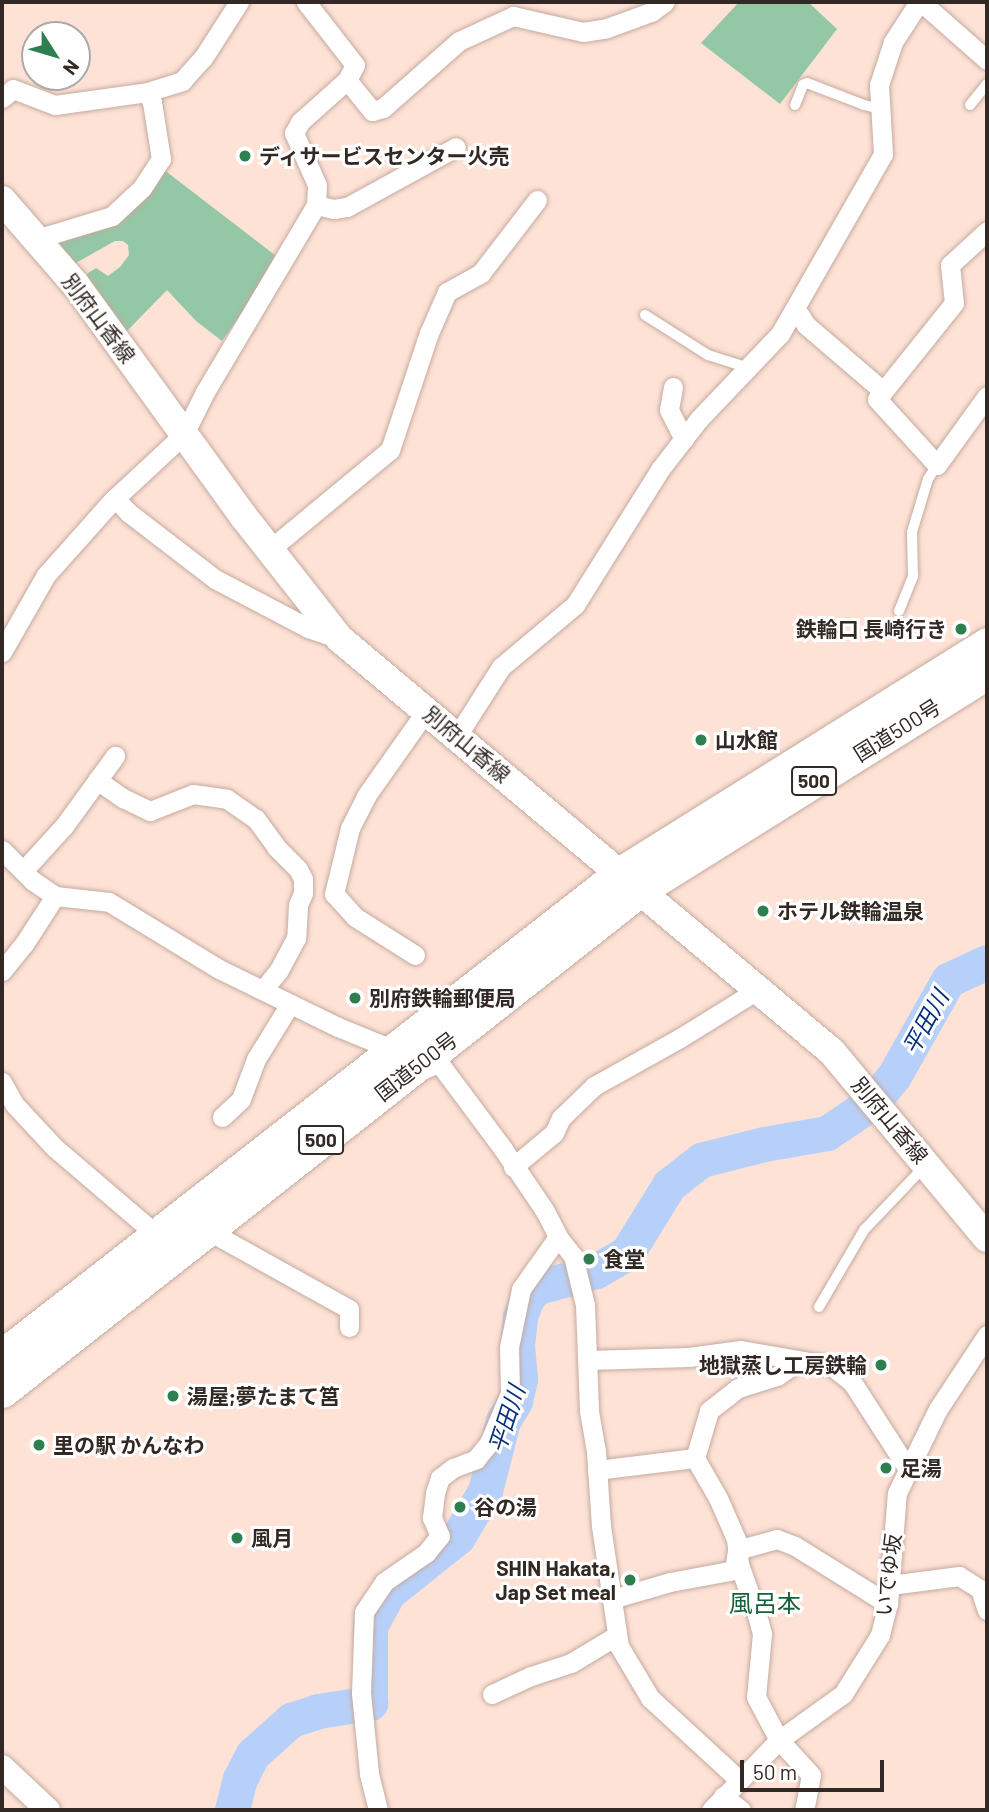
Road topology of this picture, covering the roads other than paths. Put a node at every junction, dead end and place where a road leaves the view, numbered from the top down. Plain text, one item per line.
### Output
1 (239, 2) edge
2 (306, 2) edge
3 (665, 2) edge
4 (925, 3) edge
5 (987, 60) edge
6 (347, 80) junction
7 (987, 84) edge
8 (147, 93) junction
9 (2, 98) edge
10 (795, 105) dead end
11 (970, 105) dead end
12 (882, 109) junction
13 (456, 146) dead end
14 (2, 200) edge
15 (537, 200) dead end
16 (316, 205) junction
17 (987, 232) edge
18 (36, 239) junction
19 (795, 308) junction
20 (645, 315) dead end
21 (750, 369) junction
22 (673, 387) dead end
23 (883, 391) junction
24 (987, 396) edge
25 (184, 434) junction
26 (684, 439) junction
27 (937, 465) junction
28 (116, 498) junction
29 (269, 550) junction
30 (899, 611) dead end
31 (340, 639) junction
32 (987, 644) edge
33 (2, 652) edge
34 (987, 673) edge
35 (426, 711) junction
36 (457, 736) junction
37 (115, 757) dead end
38 (97, 780) junction
39 (2, 850) edge
40 (23, 871) junction
41 (631, 881) junction
42 (55, 896) junction
43 (415, 954) dead end
44 (2, 971) edge
45 (759, 989) junction
46 (263, 990) junction
47 (290, 1004) junction
48 (402, 1060) junction
49 (2, 1082) edge
50 (222, 1117) dead end
51 (926, 1164) junction
52 (513, 1167) junction
53 (206, 1230) junction
54 (157, 1235) junction
55 (558, 1237) junction
56 (987, 1238) edge
57 (819, 1307) dead end
58 (349, 1327) dead end
59 (987, 1335) edge
60 (2, 1356) edge
61 (587, 1360) junction
62 (799, 1361) junction
63 (2, 1391) edge
64 (695, 1458) junction
65 (908, 1469) junction
66 (597, 1470) junction
67 (737, 1550) junction
68 (889, 1594) junction
69 (612, 1599) junction
70 (987, 1610) edge
71 (616, 1636) junction
72 (492, 1694) dead end
73 (779, 1740) junction
74 (2, 1767) edge
75 (738, 1779) junction
76 (717, 1803) edge
77 (807, 1809) edge
78 (48, 1810) edge
79 (378, 1810) edge
80 (741, 1810) edge

1 - 8 street
2 - 6 street
3 - 6 street
4 - 5 street
4 - 12 street
6 - 16 street
7 - 11 lane
8 - 9 street
8 - 18 street
10 - 12 lane
12 - 19 street
13 - 16 street
14 - 18 main road, 別府山香線
15 - 29 street
16 - 25 street
17 - 23 street
18 - 25 main road, 別府山香線
19 - 21 street
19 - 23 street
20 - 21 lane
21 - 26 street
22 - 26 street
23 - 27 street
24 - 27 street
25 - 28 street
25 - 29 main road, 別府山香線
26 - 36 street
27 - 30 lane
28 - 31 street
28 - 33 street
29 - 31 main road, 別府山香線
31 - 35 main road, 別府山香線
32 - 41 highway, 国道500号 / 500
34 - 41 highway, 国道500号 / 500
35 - 36 main road, 別府山香線
35 - 43 street
36 - 41 main road, 別府山香線
37 - 38 street
38 - 40 street
38 - 46 street
39 - 40 street
40 - 42 street
41 - 45 main road, 別府山香線
41 - 48 highway, 国道500号 / 500
42 - 44 street
42 - 46 street
45 - 51 main road, 別府山香線
45 - 52 street
46 - 47 street
47 - 48 street
47 - 50 street
48 - 52 street
48 - 53 highway, 国道500号 / 500
48 - 54 highway, 国道500号 / 500
49 - 54 street
51 - 56 main road, 別府山香線
51 - 57 lane
52 - 55 street
53 - 58 street
53 - 63 highway, 国道500号 / 500
54 - 60 highway, 国道500号 / 500
55 - 61 street
55 - 79 street
59 - 65 street, いでゆ坂
61 - 62 street
61 - 66 street
62 - 64 street
62 - 65 street
64 - 66 street
64 - 67 street
65 - 68 street, いでゆ坂
66 - 69 street
67 - 68 street
67 - 69 street
67 - 73 street
68 - 70 street
68 - 73 street, いでゆ坂
69 - 71 street
71 - 72 street
71 - 75 street
73 - 75 street, いでゆ坂
73 - 77 street
74 - 78 street
75 - 76 street, いでゆ坂
76 - 80 street

